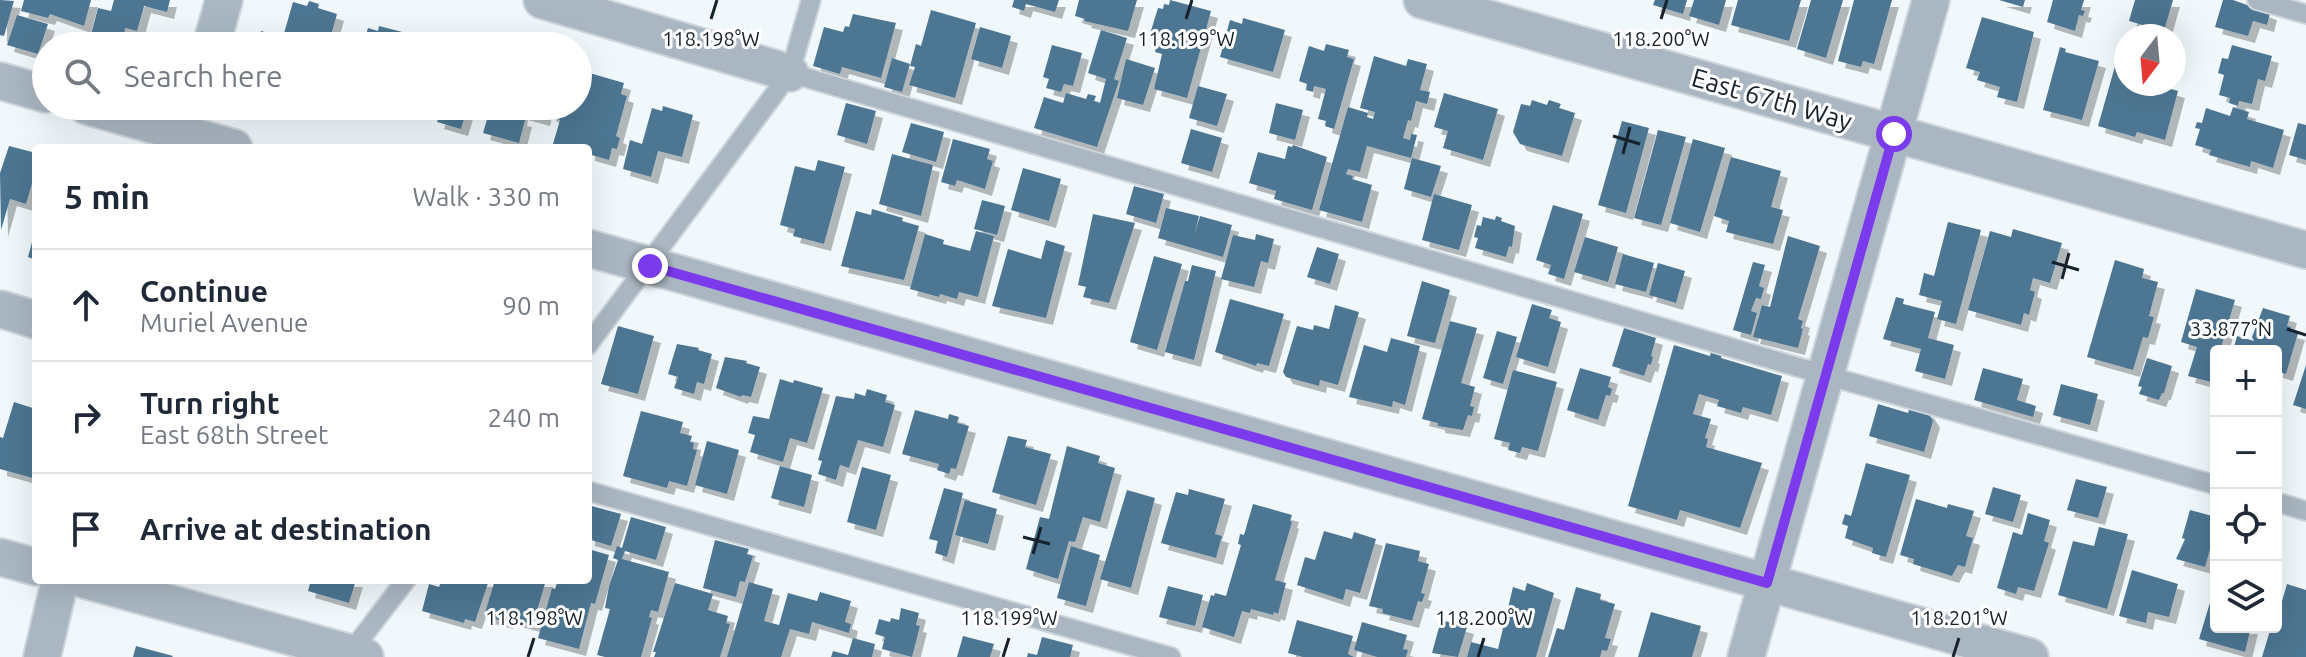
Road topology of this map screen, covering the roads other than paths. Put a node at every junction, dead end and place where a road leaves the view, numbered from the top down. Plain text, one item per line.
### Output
1 (224, 0) edge
2 (542, 0) edge
3 (811, 0) edge
4 (1422, 0) edge
5 (1931, 0) edge
6 (2257, 0) edge
7 (2306, 14) edge
8 (215, 32) edge
9 (790, 73) junction
10 (0, 81) edge
11 (32, 90) edge
12 (148, 120) edge
13 (187, 129) edge
14 (1894, 134) junction
15 (224, 144) edge
16 (592, 249) edge
17 (2306, 250) edge
18 (650, 266) junction
19 (0, 309) edge
20 (32, 319) edge
21 (592, 340) edge
22 (1825, 375) junction
23 (2210, 483) edge
24 (592, 492) edge
25 (2282, 504) edge
26 (2306, 511) edge
27 (0, 557) edge
28 (32, 566) edge
29 (1767, 583) junction
30 (59, 584) edge
31 (100, 584) edge
32 (403, 584) edge
33 (357, 655) edge
34 (42, 657) edge
35 (1171, 657) edge
36 (1746, 657) edge
37 (2030, 657) edge

1 - 8 street
2 - 9 street
3 - 9 lane
4 - 14 street, East 67th Way
5 - 14 street
6 - 7 lane
9 - 18 lane
9 - 22 lane
10 - 11 street
12 - 13 street
13 - 15 street
14 - 17 street, East 67th Way
14 - 22 street
16 - 18 street
18 - 21 lane
18 - 29 street
19 - 20 street
22 - 23 lane
22 - 29 street
24 - 35 lane
25 - 26 lane
27 - 28 street
29 - 36 street
29 - 37 street
30 - 34 street
31 - 33 street
32 - 33 lane

